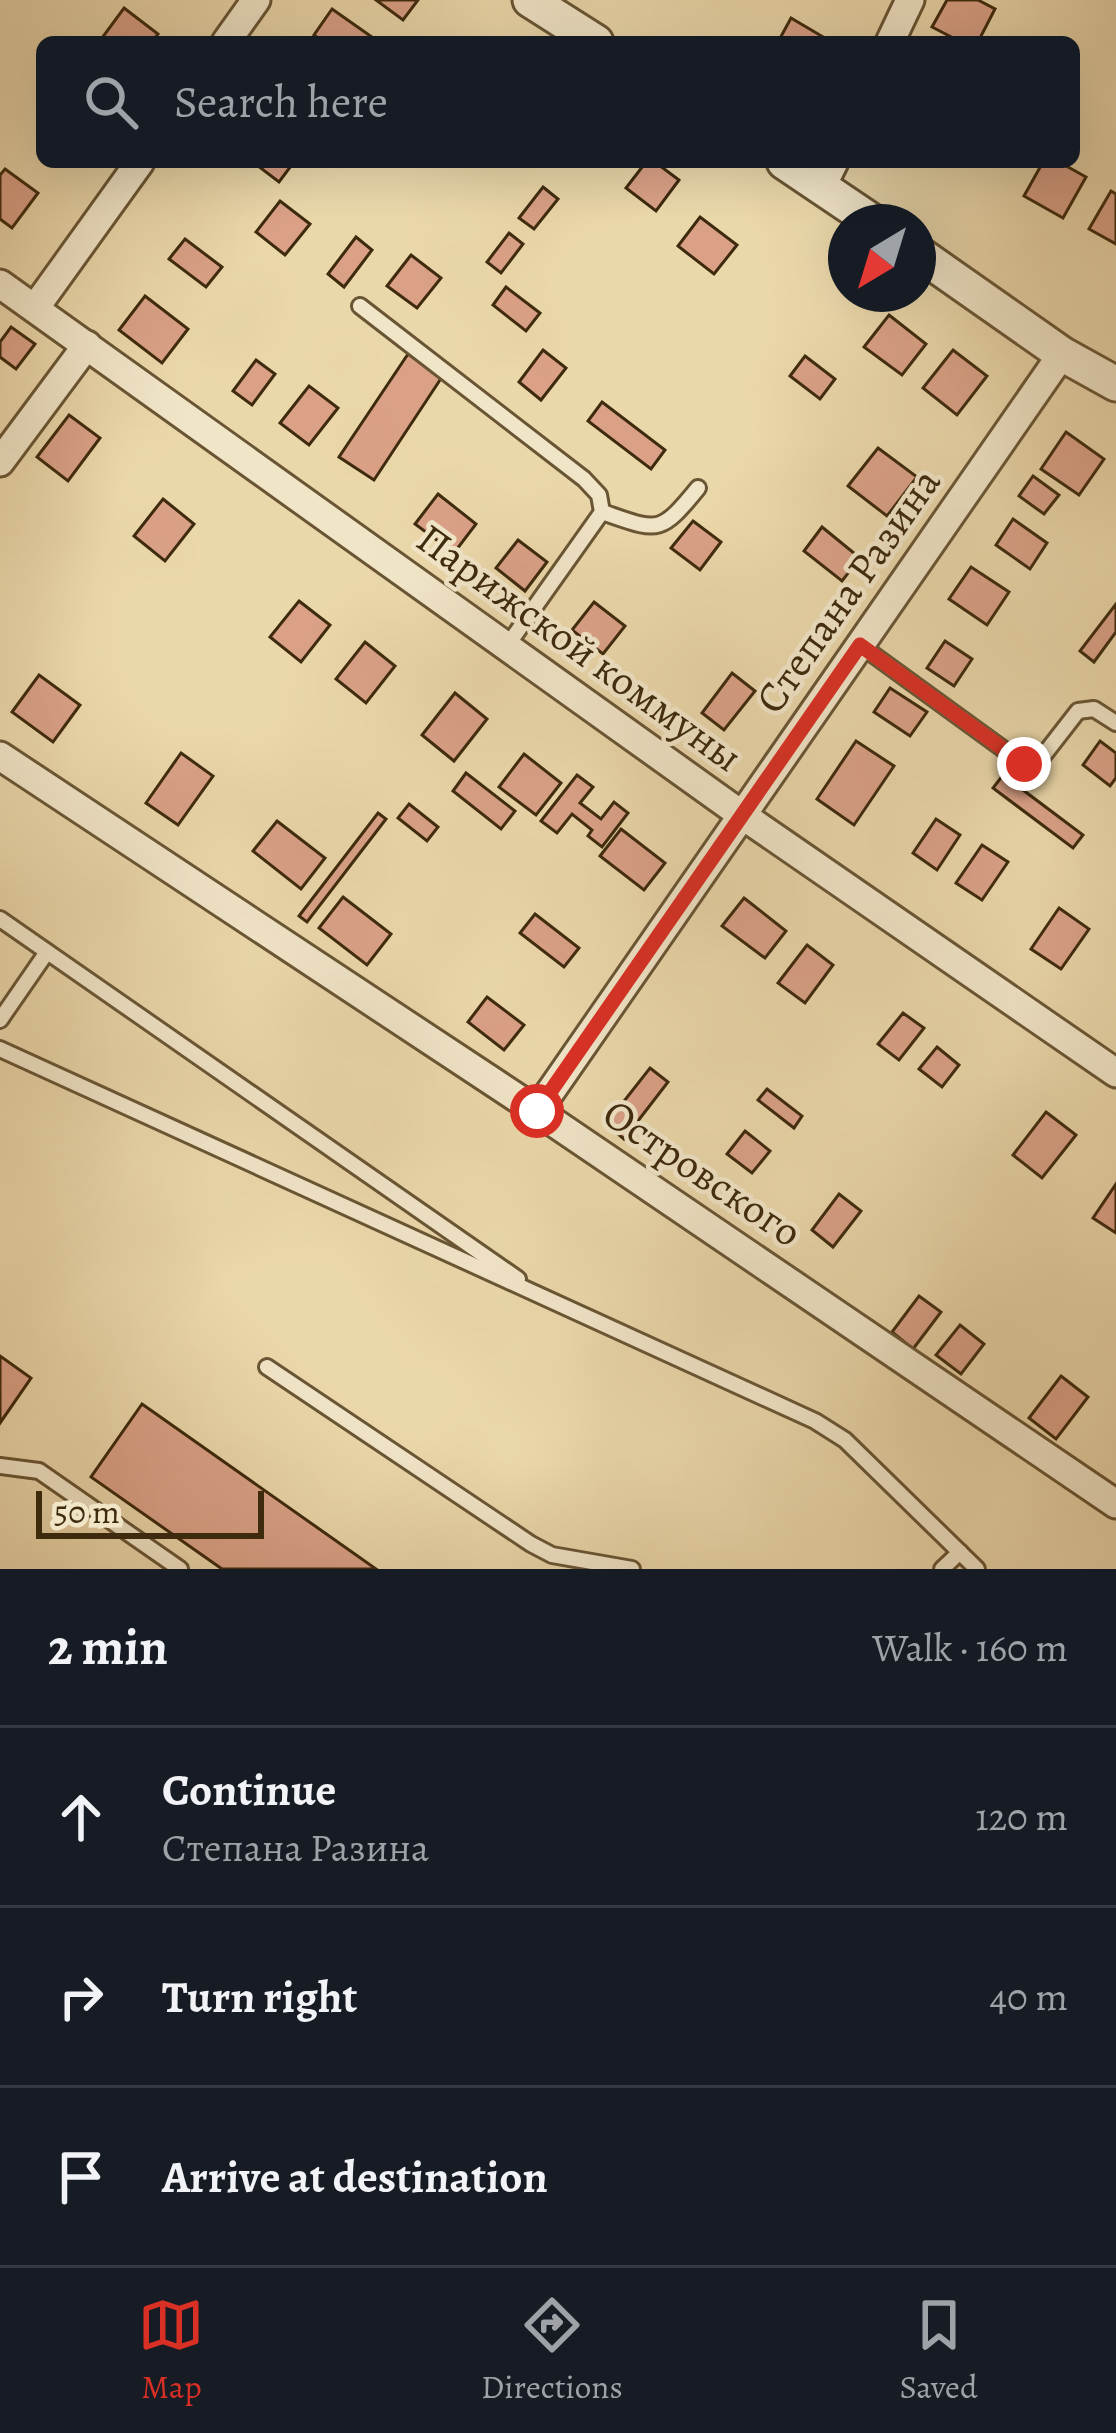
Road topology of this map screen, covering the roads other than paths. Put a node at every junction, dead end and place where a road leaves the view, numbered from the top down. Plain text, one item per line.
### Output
1 (256, 0) edge
2 (530, 0) edge
3 (910, 0) edge
4 (230, 36) edge
5 (587, 36) edge
6 (893, 36) edge
7 (136, 168) edge
8 (828, 174) edge
9 (856, 204) edge
10 (936, 266) edge
11 (2, 290) edge
12 (360, 306) dead end
13 (35, 308) junction
14 (87, 345) junction
15 (1062, 354) junction
16 (1116, 383) edge
17 (0, 461) edge
18 (698, 488) dead end
19 (602, 512) junction
20 (860, 645) junction
21 (507, 646) junction
22 (1116, 723) edge
23 (0, 756) edge
24 (742, 815) junction
25 (0, 919) edge
26 (47, 952) junction
27 (0, 1020) edge
28 (0, 1049) edge
29 (1116, 1073) edge
30 (537, 1111) junction
31 (549, 1300) junction
32 (267, 1367) dead end
33 (0, 1466) edge
34 (1116, 1504) edge
35 (960, 1552) junction
36 (180, 1569) edge
37 (632, 1569) edge
38 (942, 1569) edge
39 (976, 1569) edge

1 - 4 street
2 - 5 street
3 - 6 street
7 - 13 street
8 - 9 street
10 - 15 street
11 - 13 street, Парижской коммуны
12 - 19 lane
13 - 14 street, Парижской коммуны
14 - 17 street
14 - 21 street, Парижской коммуны
15 - 16 street
15 - 20 street, Степана Разина
18 - 19 lane
19 - 21 lane
20 - 22 lane
20 - 24 street, Степана Разина
21 - 24 street, Парижской коммуны
23 - 30 street, Островского
24 - 29 street, Парижской коммуны
24 - 30 street, Степана Разина
25 - 26 lane
26 - 27 lane
26 - 31 lane
28 - 31 lane
30 - 34 street, Островского
31 - 35 lane
32 - 37 lane
33 - 36 lane
35 - 38 lane
35 - 39 lane

